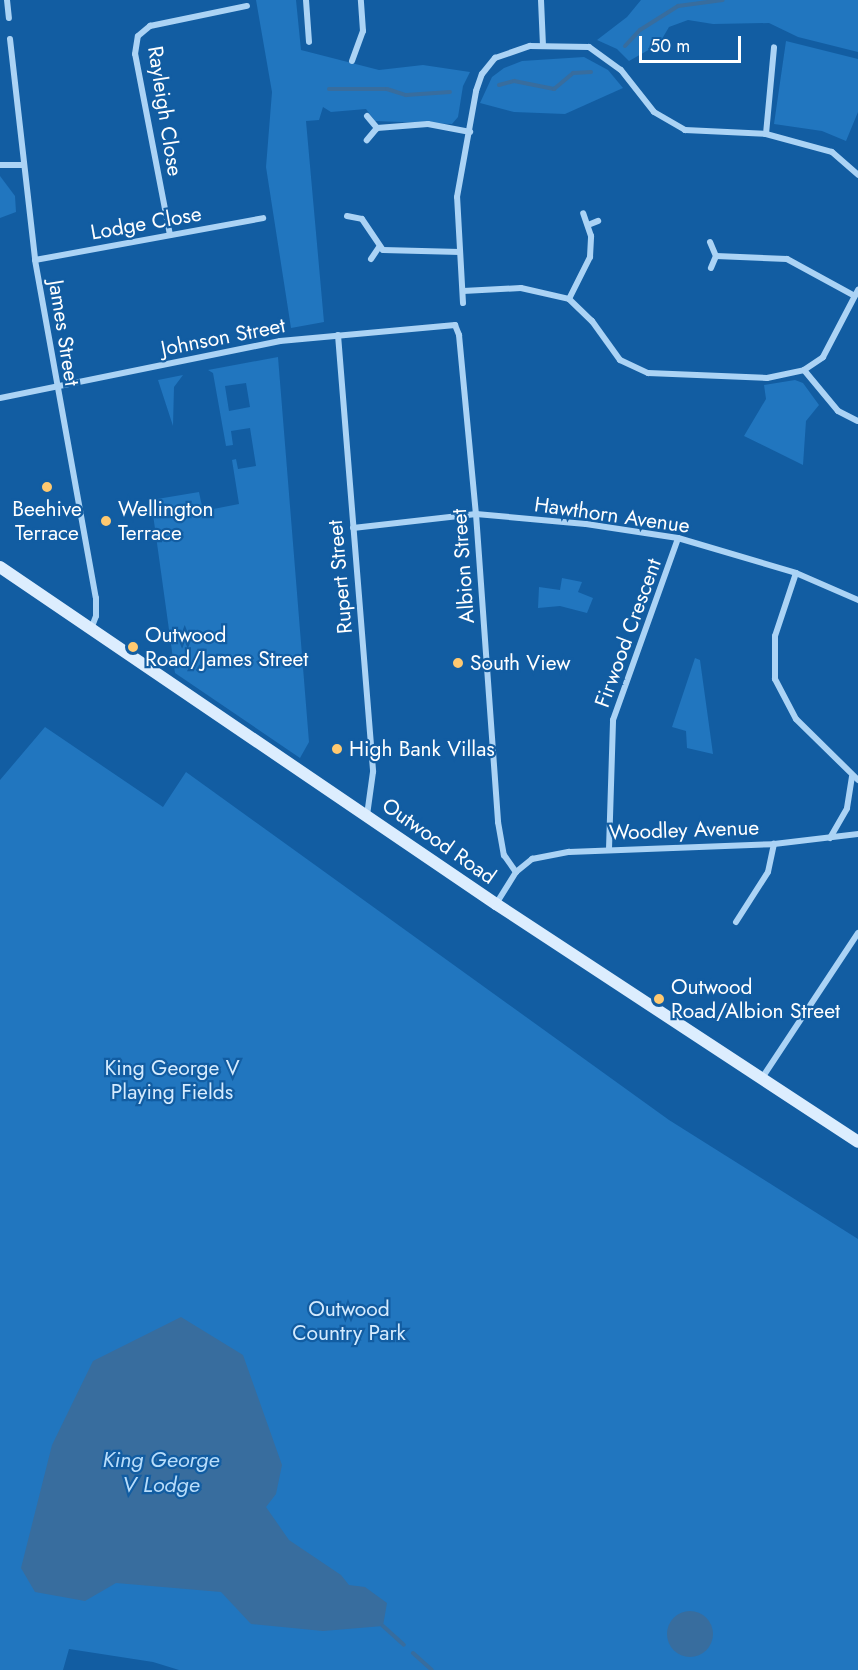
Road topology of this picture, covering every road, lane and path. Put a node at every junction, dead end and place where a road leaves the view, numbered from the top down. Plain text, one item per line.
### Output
1 (7, 0) edge
2 (306, 0) edge
3 (361, 0) edge
4 (541, 0) edge
5 (247, 6) dead end
6 (9, 18) dead end
7 (10, 39) dead end
8 (309, 42) dead end
9 (543, 46) junction
10 (774, 47) dead end
11 (352, 61) dead end
12 (367, 116) dead end
13 (377, 128) junction
14 (470, 132) junction
15 (766, 134) junction
16 (367, 140) dead end
17 (0, 165) edge
18 (22, 165) junction
19 (858, 175) edge
20 (583, 213) dead end
21 (347, 216) dead end
22 (263, 219) dead end
23 (598, 221) dead end
24 (588, 225) junction
25 (170, 235) junction
26 (710, 242) dead end
27 (379, 247) junction
28 (460, 252) junction
29 (716, 256) junction
30 (371, 259) dead end
31 (35, 260) junction
32 (711, 268) dead end
33 (463, 291) junction
34 (856, 293) edge
35 (569, 299) junction
36 (463, 303) dead end
37 (455, 326) joint
38 (338, 335) junction
39 (804, 370) junction
40 (56, 386) junction
41 (0, 398) edge
42 (858, 421) edge
43 (476, 514) junction
44 (353, 528) junction
45 (678, 538) junction
46 (0, 567) edge
47 (796, 573) junction
48 (858, 600) edge
49 (91, 629) junction
50 (855, 778) edge
51 (367, 815) junction
52 (858, 834) edge
53 (830, 838) junction
54 (774, 844) junction
55 (609, 849) junction
56 (516, 872) junction
57 (496, 904) junction
58 (736, 922) dead end
59 (858, 933) edge
60 (762, 1077) junction
61 (858, 1142) edge

1 - 6 street
2 - 8 street
3 - 11 street
4 - 9 street
5 - 25 street, Rayleigh Close
7 - 18 street, James Street
9 - 14 street
9 - 15 street
10 - 15 street
12 - 13 street
13 - 14 street
13 - 16 street
14 - 28 street
15 - 19 street
17 - 18 street
18 - 31 street, James Street
20 - 24 street
21 - 27 street
22 - 25 street, Lodge Close
23 - 24 street
24 - 35 street
25 - 31 street, Lodge Close
26 - 29 street
27 - 28 street
27 - 30 street
28 - 33 street
29 - 32 street
29 - 34 street
31 - 40 street, James Street
33 - 35 street
33 - 36 street
34 - 39 street
35 - 39 street
37 - 38 street, Johnson Street
37 - 43 street, Albion Street
38 - 40 street, Johnson Street
38 - 44 street, Rupert Street
39 - 42 street
40 - 41 street, Johnson Street
40 - 49 street, James Street
43 - 44 street, Hawthorn Avenue
43 - 45 street, Hawthorn Avenue
43 - 56 street, Albion Street
44 - 51 street, Rupert Street
45 - 47 street, Hawthorn Avenue
45 - 55 street, Firwood Crescent
46 - 49 street, Outwood Road
47 - 48 street, Hawthorn Avenue
47 - 50 street
49 - 51 street, Outwood Road
50 - 53 street
51 - 57 street, Outwood Road
52 - 53 street, Woodley Avenue
53 - 54 street, Woodley Avenue
54 - 55 street, Woodley Avenue
54 - 58 street
55 - 56 street, Woodley Avenue
56 - 57 street
57 - 60 street, Outwood Road
59 - 60 street
60 - 61 street, Outwood Road

